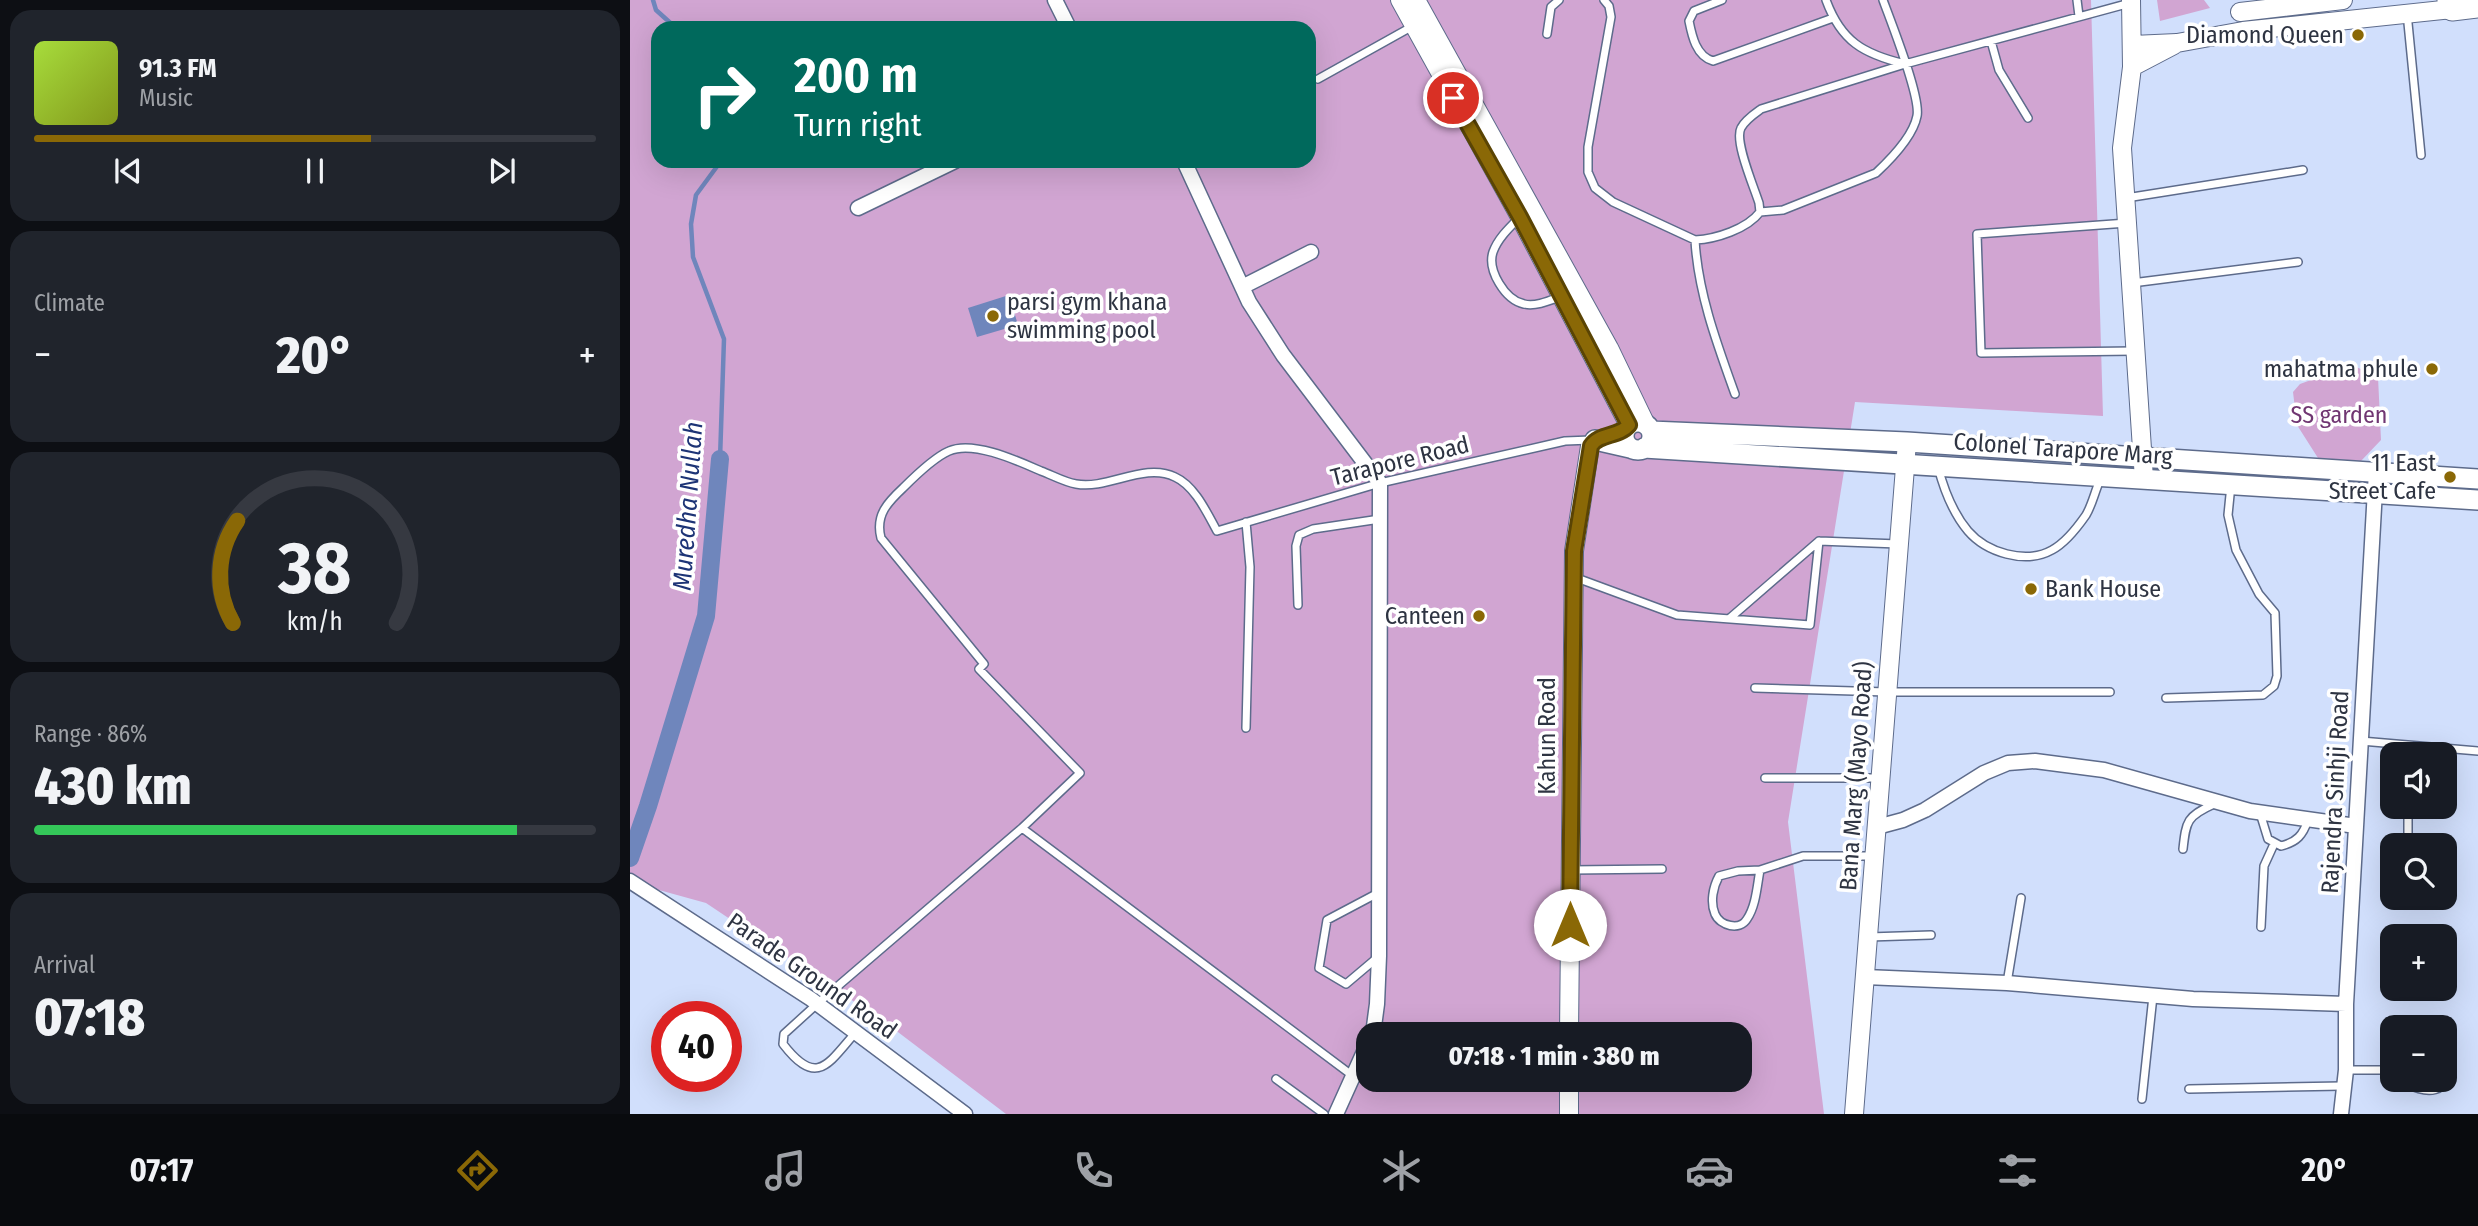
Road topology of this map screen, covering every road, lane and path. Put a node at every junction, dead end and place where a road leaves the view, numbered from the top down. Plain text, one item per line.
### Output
1 (1055, 0) edge
2 (1400, 0) edge
3 (1416, 0) edge
4 (1559, 0) edge
5 (1604, 0) edge
6 (1722, 0) edge
7 (1826, 0) edge
8 (1883, 0) edge
9 (2077, 0) edge
10 (2259, 0) edge
11 (2343, 0) edge
12 (2131, 1) edge
13 (2450, 4) edge
14 (2235, 6) edge
15 (2478, 6) edge
16 (2407, 13) junction
17 (2079, 16) junction
18 (1833, 18) junction
19 (1066, 21) edge
20 (1413, 26) junction
21 (2243, 31) junction
22 (1547, 34) dead end
23 (1990, 41) junction
24 (2177, 43) junction
25 (2133, 45) junction
26 (1906, 64) junction
27 (2132, 67) junction
28 (1318, 79) dead end
29 (2028, 118) dead end
30 (2421, 155) dead end
31 (941, 168) edge
32 (1187, 168) edge
33 (2303, 170) dead end
34 (2125, 198) junction
35 (858, 208) dead end
36 (1760, 212) junction
37 (1520, 217) junction
38 (2127, 223) junction
39 (1695, 240) junction
40 (1311, 252) dead end
41 (2298, 262) dead end
42 (2131, 283) junction
43 (1242, 287) junction
44 (1562, 296) junction
45 (2136, 351) junction
46 (1735, 394) dead end
47 (1638, 434) junction
48 (1595, 440) junction
49 (1907, 442) junction
50 (2143, 457) junction
51 (1905, 463) junction
52 (1938, 466) junction
53 (2376, 472) junction
54 (2101, 476) junction
55 (2144, 479) junction
56 (2478, 479) edge
57 (1380, 483) junction
58 (2231, 484) junction
59 (2375, 494) junction
60 (2478, 500) edge
61 (1380, 519) junction
62 (1246, 523) junction
63 (1819, 541) junction
64 (1899, 544) junction
65 (1573, 576) junction
66 (1298, 604) dead end
67 (1730, 618) junction
68 (1755, 688) dead end
69 (1887, 692) junction
70 (2110, 692) dead end
71 (2166, 698) dead end
72 (1246, 727) dead end
73 (2361, 741) junction
74 (2380, 742) edge
75 (2457, 749) edge
76 (2478, 751) edge
77 (1765, 778) dead end
78 (1881, 778) junction
79 (2217, 802) junction
80 (2260, 813) junction
81 (2308, 819) junction
82 (2356, 826) junction
83 (1877, 827) junction
84 (1022, 828) junction
85 (2274, 844) junction
86 (2183, 849) dead end
87 (1875, 856) junction
88 (1662, 869) dead end
89 (1570, 870) junction
90 (1760, 870) junction
91 (630, 881) edge
92 (1378, 893) junction
93 (2021, 898) dead end
94 (2260, 927) dead end
95 (1931, 935) dead end
96 (1868, 937) junction
97 (1378, 956) junction
98 (1865, 977) junction
99 (2007, 983) junction
100 (2153, 996) junction
101 (817, 1004) junction
102 (2346, 1004) junction
103 (1375, 1022) edge
104 (1569, 1022) edge
105 (856, 1032) junction
106 (1356, 1069) edge
107 (2380, 1069) edge
108 (2346, 1070) junction
109 (1353, 1076) junction
110 (1276, 1079) dead end
111 (2342, 1086) junction
112 (2189, 1089) dead end
113 (1569, 1092) edge
114 (2142, 1098) dead end
115 (965, 1114) edge
116 (1324, 1114) edge
117 (1336, 1114) edge
118 (1569, 1114) edge
119 (1854, 1114) edge
120 (2341, 1114) edge

1 - 19 street
2 - 20 street
3 - 47 street
4 - 22 lane
5 - 39 lane
6 - 18 lane
7 - 18 lane
8 - 26 lane
9 - 17 lane
10 - 14 lane
11 - 14 street
12 - 17 lane
12 - 25 street
13 - 15 main road
13 - 16 street
14 - 21 street
16 - 21 street
16 - 30 lane
17 - 23 lane
18 - 26 lane
20 - 28 lane
20 - 37 street
21 - 24 street
23 - 26 lane
23 - 29 lane
24 - 25 street
24 - 27 street
25 - 27 street
26 - 36 lane
26 - 36 lane
27 - 34 street
31 - 35 street
32 - 43 street
33 - 34 lane
34 - 38 street
36 - 39 lane
37 - 44 street
37 - 44 lane
38 - 42 street
38 - 45 lane
39 - 46 lane
40 - 43 street
41 - 42 lane
42 - 45 street
43 - 57 street
44 - 47 street
45 - 50 street
47 - 48 main road
47 - 49 main road, Colonel Tarapore Marg
47 - 51 main road, Colonel Tarapore Marg
48 - 57 lane, Tarapore Road
48 - 65 street, Kahun Road
49 - 50 main road, Colonel Tarapore Marg
49 - 51 street, Bana Marg (Mayo Road)
50 - 53 main road, Colonel Tarapore Marg
50 - 55 street
51 - 52 main road, Colonel Tarapore Marg
51 - 64 street, Bana Marg (Mayo Road)
52 - 54 main road, Colonel Tarapore Marg
52 - 54 lane
53 - 56 main road, Colonel Tarapore Marg
53 - 59 street, Rajendra Sinhji Road
54 - 55 main road, Colonel Tarapore Marg
55 - 58 main road, Colonel Tarapore Marg
57 - 61 street
57 - 62 lane, Tarapore Road
58 - 59 main road, Colonel Tarapore Marg
58 - 71 lane
59 - 60 main road, Colonel Tarapore Marg
59 - 73 street, Rajendra Sinhji Road
61 - 66 lane
61 - 92 street
62 - 72 lane
62 - 84 lane, Tarapore Road
63 - 64 lane
63 - 67 lane
63 - 67 lane
64 - 69 street, Bana Marg (Mayo Road)
65 - 67 lane
65 - 89 street, Kahun Road
68 - 69 lane
69 - 70 lane
69 - 78 street, Bana Marg (Mayo Road)
73 - 74 lane
73 - 82 street, Rajendra Sinhji Road
75 - 76 lane
77 - 78 lane
78 - 83 street, Bana Marg (Mayo Road)
79 - 80 street
79 - 83 street
79 - 86 lane
80 - 81 street
80 - 85 lane
81 - 82 street
81 - 85 lane
82 - 102 street, Rajendra Sinhji Road
83 - 87 street, Bana Marg (Mayo Road)
84 - 101 lane
84 - 109 lane
85 - 94 lane
87 - 90 lane
87 - 96 street, Bana Marg (Mayo Road)
88 - 89 lane
89 - 104 street, Kahun Road
90 - 90 lane
91 - 101 street, Parade Ground Road
92 - 97 street
92 - 97 lane
93 - 99 lane
95 - 96 lane
96 - 98 street, Bana Marg (Mayo Road)
97 - 103 street
98 - 99 street
98 - 119 street, Bana Marg (Mayo Road)
99 - 100 street
100 - 102 street
100 - 114 lane
101 - 105 street, Parade Ground Road
101 - 105 lane
102 - 108 street, Rajendra Sinhji Road
105 - 115 street, Parade Ground Road
106 - 109 street
107 - 108 lane
108 - 111 street, Rajendra Sinhji Road
109 - 117 street
110 - 116 lane
111 - 112 lane
111 - 120 street, Rajendra Sinhji Road
113 - 118 street

